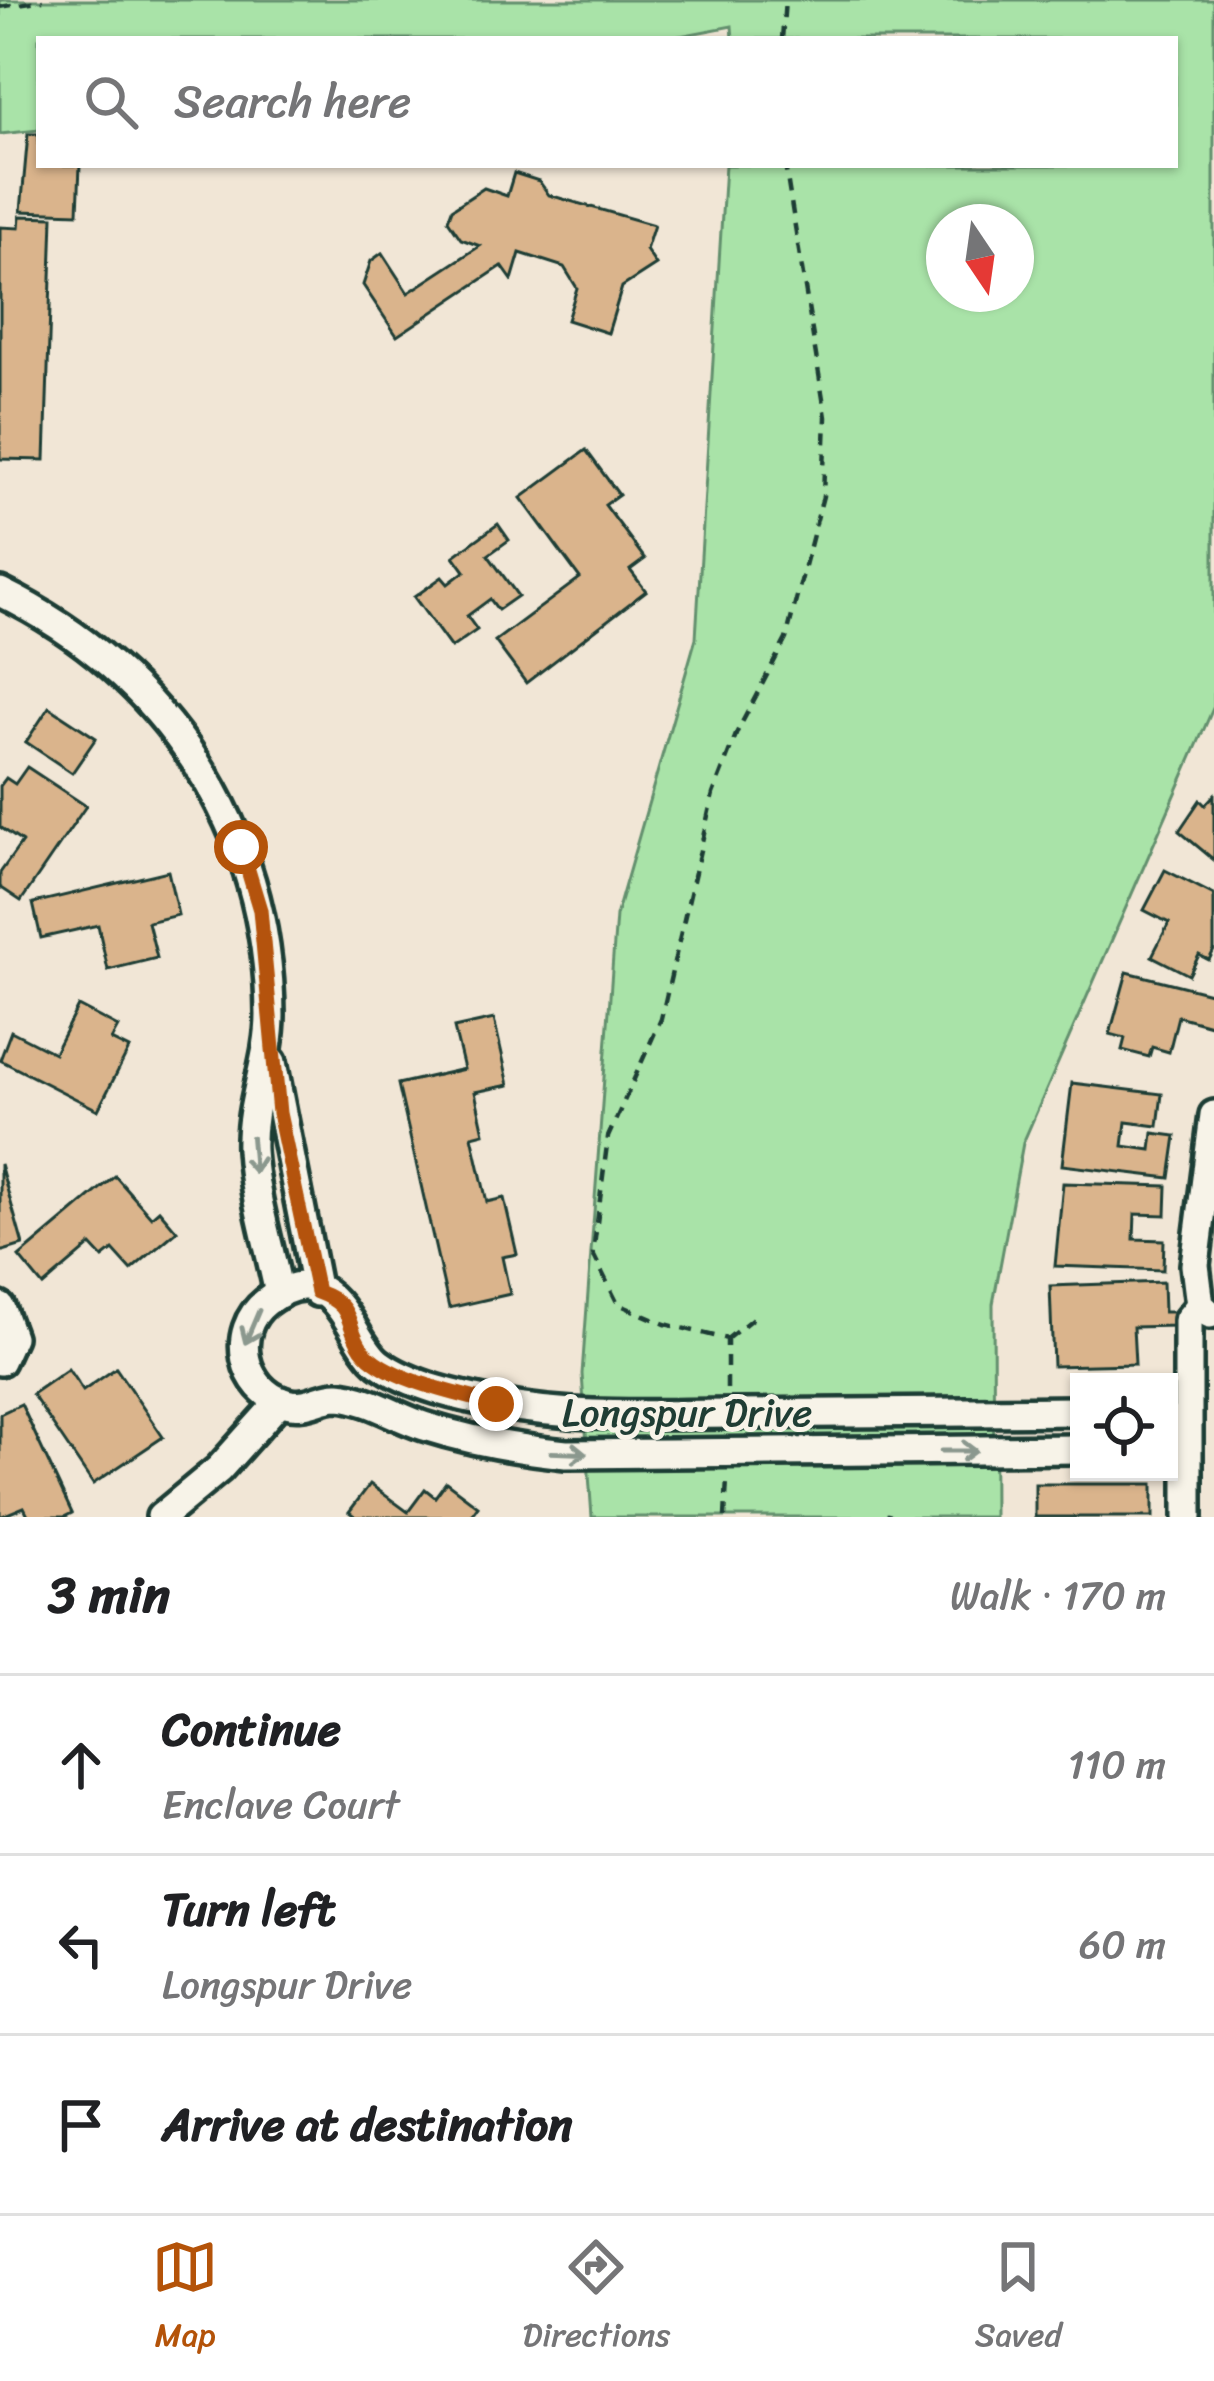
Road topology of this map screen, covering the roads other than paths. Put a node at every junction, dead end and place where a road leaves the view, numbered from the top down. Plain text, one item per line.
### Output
1 (0, 592) edge
2 (268, 1040) junction
3 (1214, 1114) edge
4 (317, 1292) junction
5 (280, 1294) junction
6 (0, 1307) edge
7 (1207, 1311) edge
8 (0, 1361) edge
9 (280, 1401) junction
10 (1190, 1411) edge
11 (1070, 1412) edge
12 (1190, 1449) edge
13 (1070, 1450) edge
14 (161, 1517) edge
15 (1188, 1517) edge

1 - 2 street
2 - 4 street
2 -> 5 street
3 - 7 street
4 - 5 street
4 - 11 street, Longspur Drive
5 -> 9 street
6 - 8 street
7 - 10 street
9 -> 13 street, Longspur Drive
9 - 14 street
10 - 12 street
12 - 15 street

